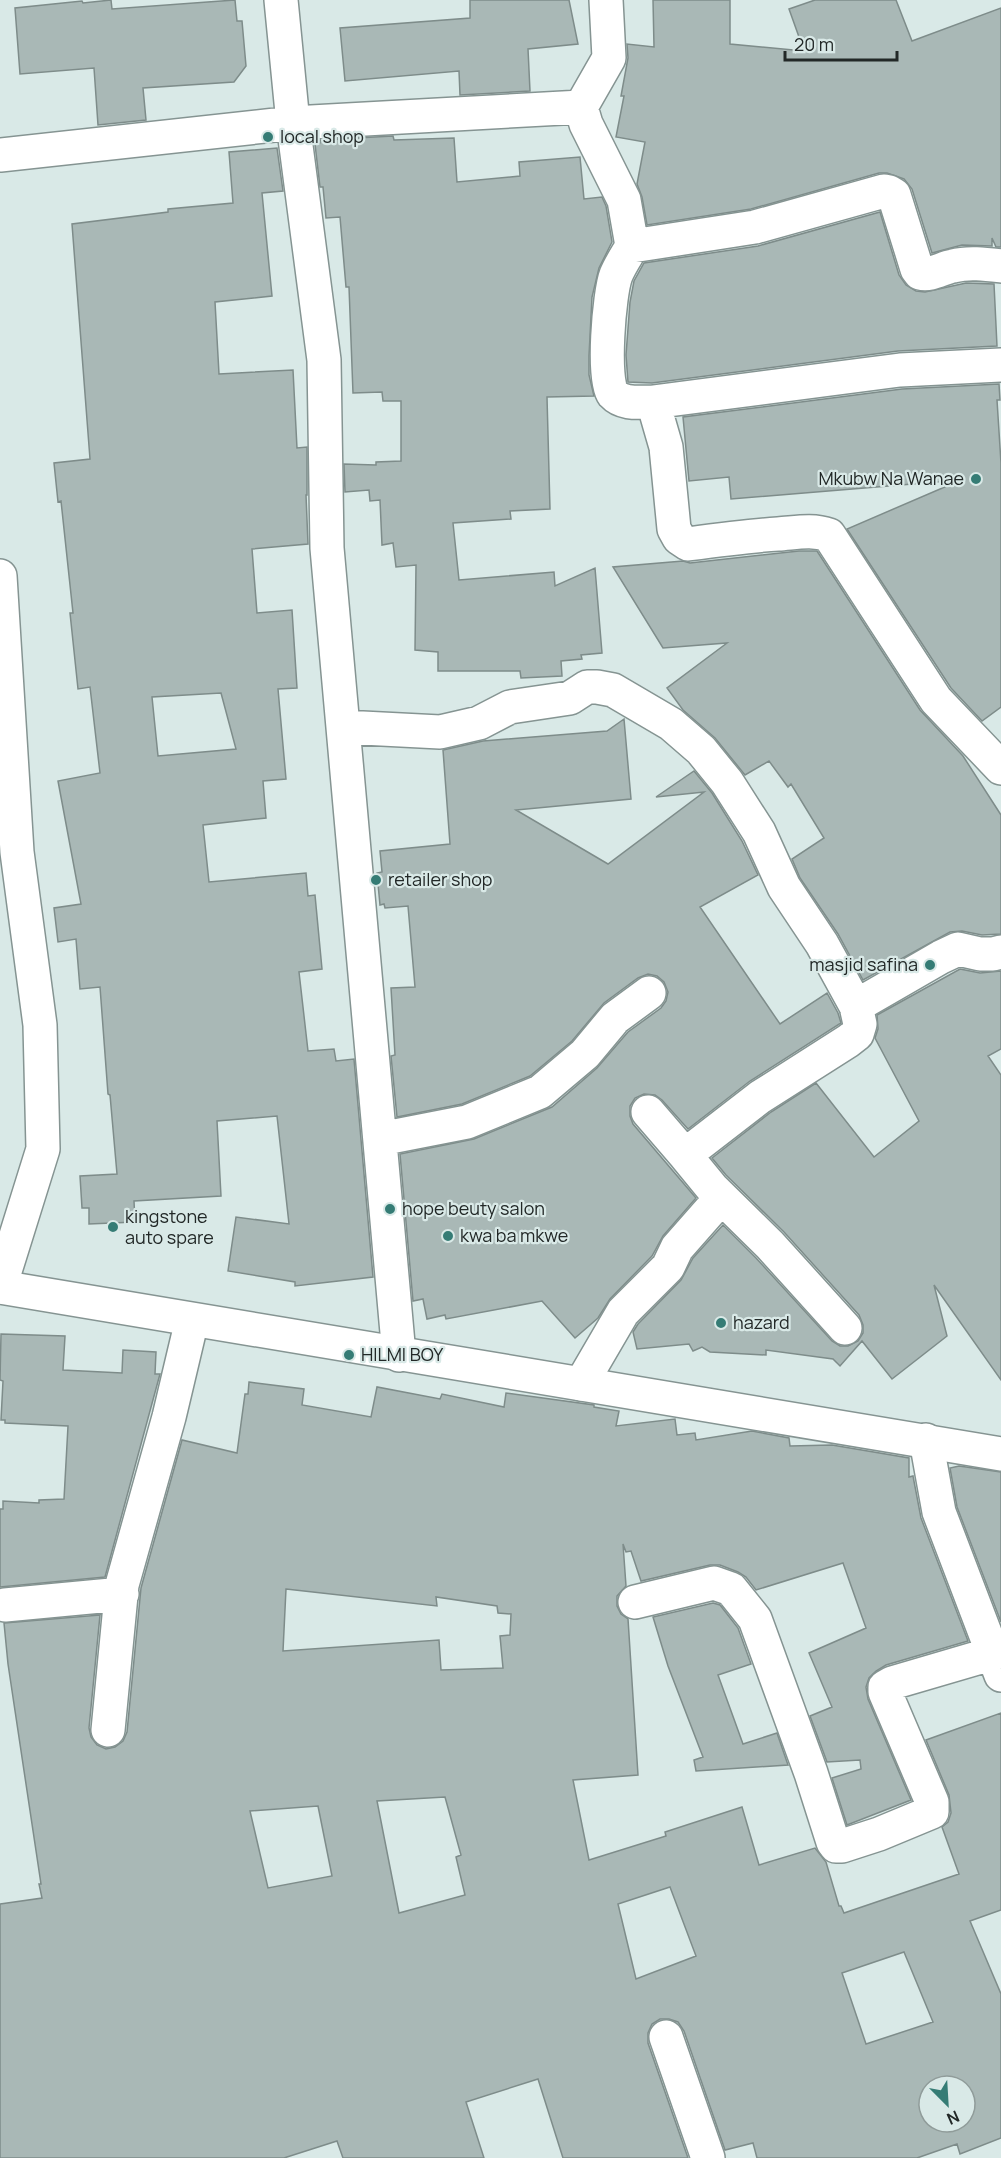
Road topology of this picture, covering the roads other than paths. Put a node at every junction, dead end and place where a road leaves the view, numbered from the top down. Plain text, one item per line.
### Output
1 (281, 0) edge
2 (606, 0) edge
3 (581, 107) junction
4 (293, 123) junction
5 (0, 154) edge
6 (632, 246) junction
7 (1001, 266) edge
8 (1001, 365) edge
9 (653, 402) junction
10 (0, 576) edge
11 (343, 727) junction
12 (1001, 768) edge
13 (1001, 952) edge
14 (649, 993) dead end
15 (856, 1006) junction
16 (648, 1112) dead end
17 (380, 1139) junction
18 (685, 1155) junction
19 (721, 1198) junction
20 (0, 1287) edge
21 (192, 1320) junction
22 (845, 1328) dead end
23 (399, 1355) junction
24 (581, 1384) junction
25 (926, 1440) junction
26 (1001, 1454) edge
27 (122, 1594) junction
28 (635, 1602) dead end
29 (5, 1605) dead end
30 (998, 1660) edge
31 (108, 1730) dead end
32 (666, 2037) dead end
33 (708, 2158) edge

1 - 4 street
2 - 3 street
3 - 4 street
3 - 6 street
4 - 5 street
4 - 11 street
6 - 7 street
6 - 9 street
8 - 9 street
9 - 12 street
10 - 20 street
11 - 15 street
11 - 17 street
13 - 15 street
14 - 17 street
15 - 18 street
16 - 18 street
17 - 23 street
18 - 19 street
19 - 22 street
19 - 24 street
20 - 21 street
21 - 23 street
21 - 27 street
23 - 24 street
24 - 25 street
25 - 26 street
25 - 30 street
27 - 29 street
27 - 31 street
28 - 30 street
32 - 33 street

